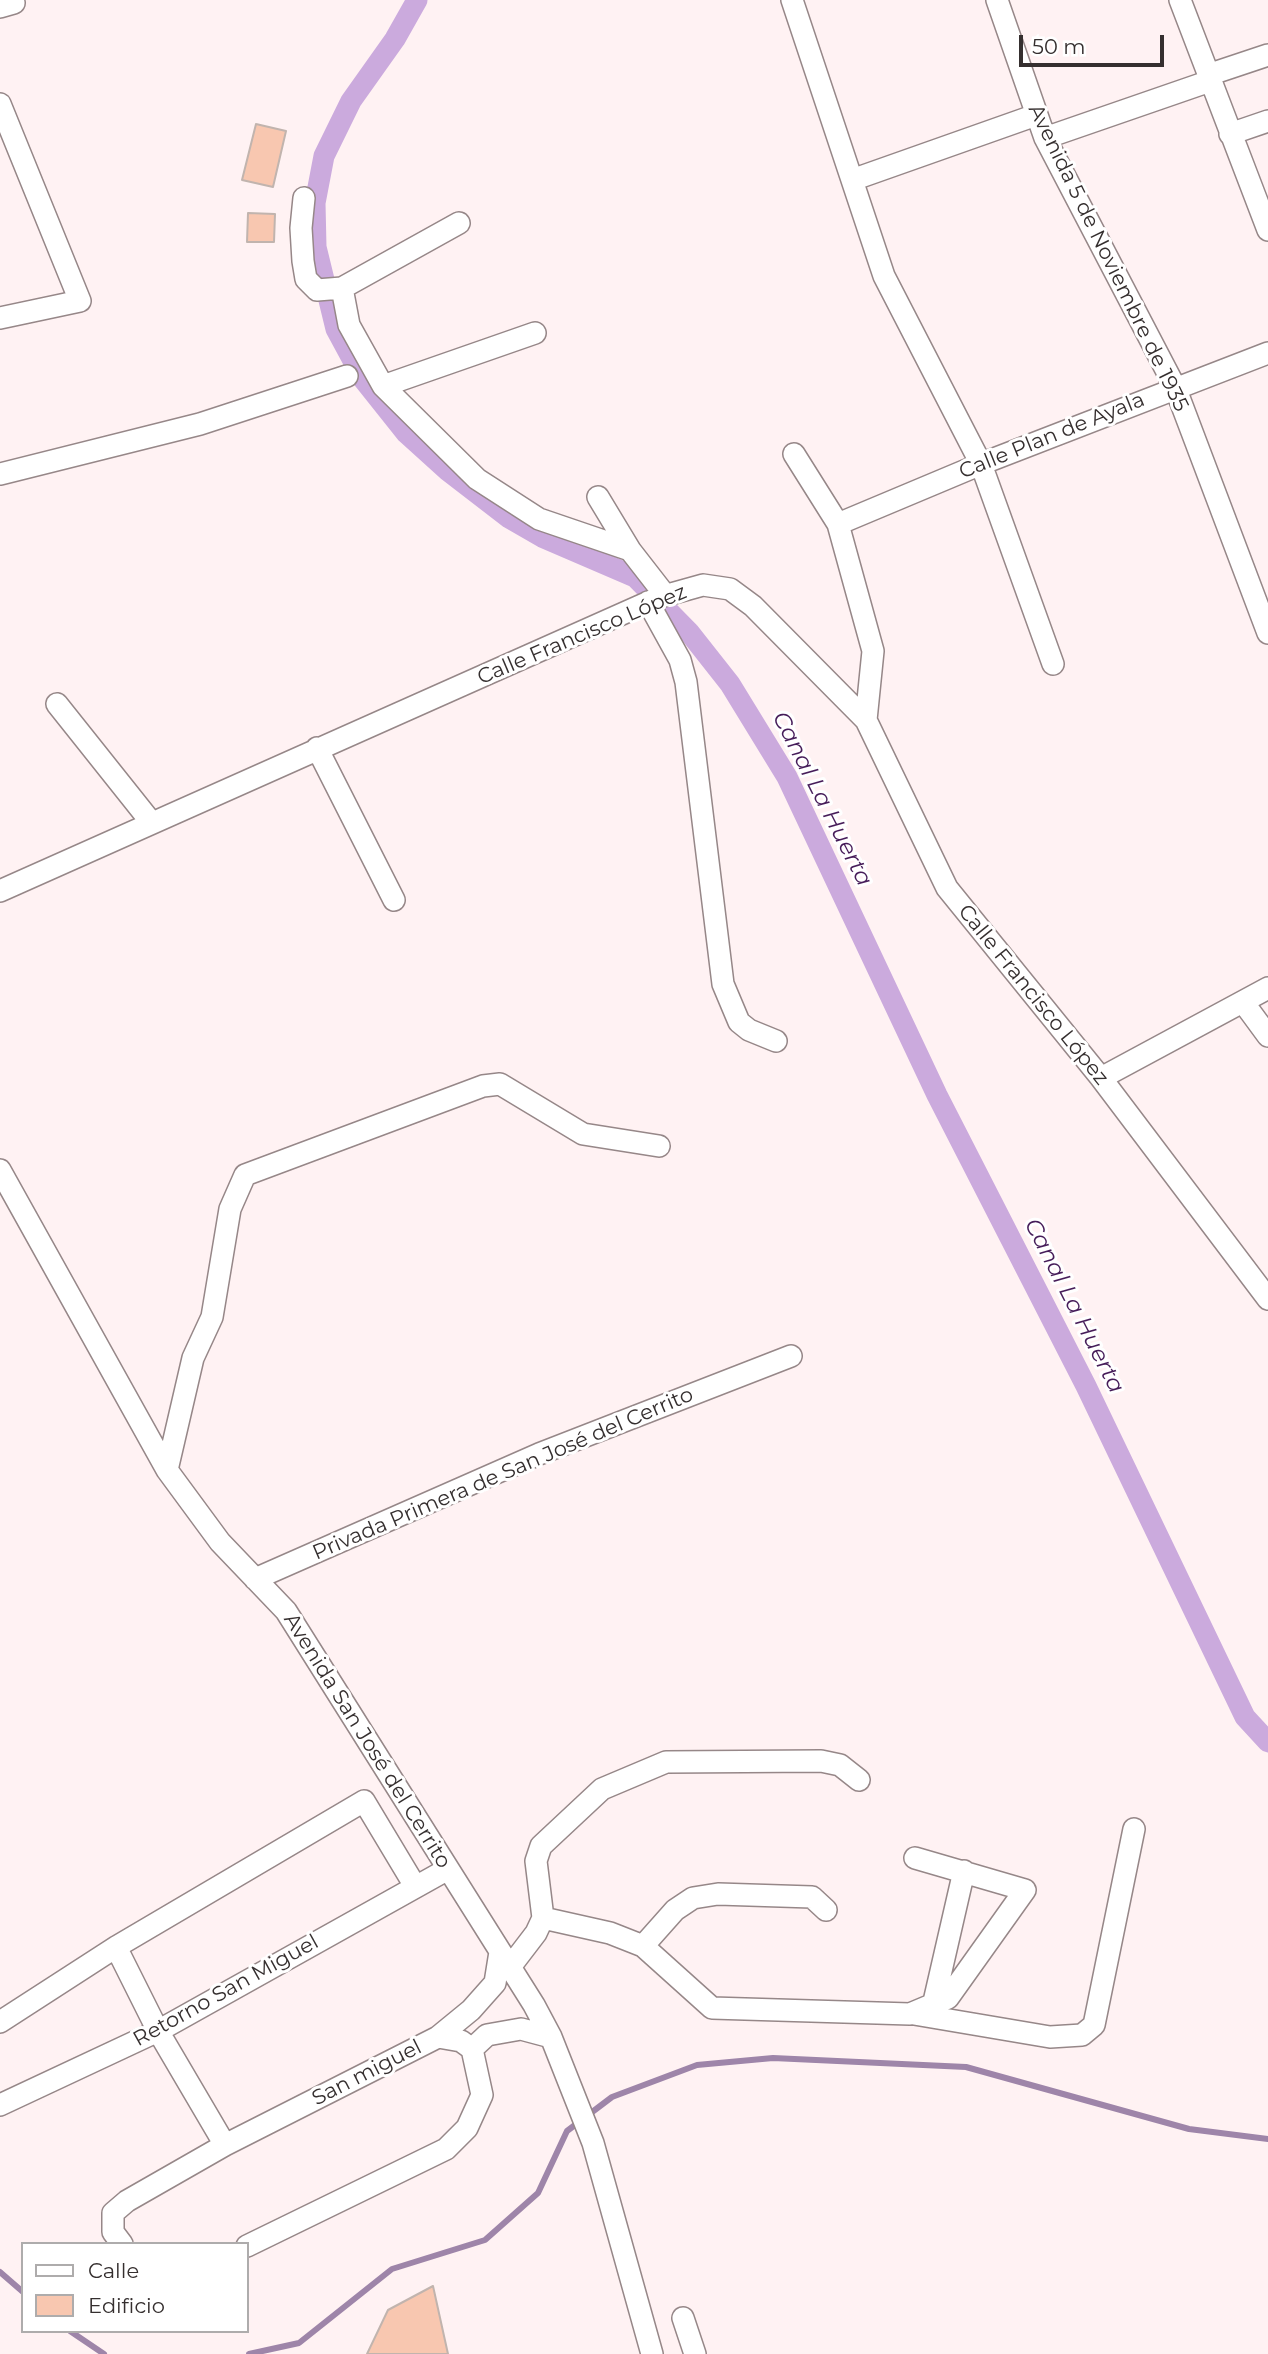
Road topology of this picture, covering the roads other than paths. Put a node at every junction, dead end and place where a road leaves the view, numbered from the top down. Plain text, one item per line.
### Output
1 (792, 0) edge
2 (997, 0) edge
3 (1180, 0) edge
4 (1268, 55) edge
5 (1209, 78) junction
6 (0, 104) edge
7 (1036, 115) junction
8 (1268, 121) edge
9 (1230, 134) junction
10 (1045, 138) junction
11 (852, 180) junction
12 (304, 198) dead end
13 (459, 223) dead end
14 (1268, 230) edge
15 (330, 289) junction
16 (0, 318) edge
17 (535, 333) dead end
18 (1268, 353) edge
19 (347, 376) dead end
20 (383, 386) junction
21 (1175, 387) junction
22 (794, 454) dead end
23 (981, 464) junction
24 (0, 474) edge
25 (598, 497) dead end
26 (838, 524) junction
27 (630, 550) junction
28 (657, 599) junction
29 (1268, 633) edge
30 (1053, 664) dead end
31 (57, 705) dead end
32 (866, 720) junction
33 (317, 748) junction
34 (151, 822) junction
35 (0, 891) edge
36 (394, 900) dead end
37 (1268, 989) edge
38 (1242, 1002) junction
39 (1268, 1036) edge
40 (776, 1041) dead end
41 (1101, 1078) junction
42 (659, 1146) dead end
43 (0, 1170) edge
44 (1268, 1299) edge
45 (792, 1356) dead end
46 (167, 1470) junction
47 (255, 1579) junction
48 (859, 1780) dead end
49 (1134, 1829) dead end
50 (915, 1858) dead end
51 (448, 1869) junction
52 (964, 1871) junction
53 (415, 1885) junction
54 (826, 1910) dead end
55 (543, 1917) junction
56 (643, 1946) junction
57 (116, 1947) junction
58 (505, 1960) junction
59 (933, 2006) junction
60 (910, 2014) junction
61 (0, 2022) edge
62 (158, 2031) junction
63 (551, 2036) junction
64 (438, 2037) junction
65 (472, 2049) junction
66 (0, 2105) edge
67 (225, 2145) junction
68 (120, 2242) edge
69 (248, 2246) edge
70 (683, 2318) dead end
71 (652, 2354) edge
72 (695, 2354) edge

1 - 11 street
2 - 7 street, Avenida 5 de Noviembre de 1935
3 - 5 street
4 - 5 street
5 - 9 street
5 - 10 street
6 - 16 street
7 - 10 street, Avenida 5 de Noviembre de 1935
7 - 11 street
8 - 9 street
9 - 14 street
10 - 21 street, Avenida 5 de Noviembre de 1935
11 - 23 street
12 - 15 street
13 - 15 street
15 - 20 street
17 - 20 street
18 - 21 street, Calle Plan de Ayala
19 - 24 street
20 - 27 street
21 - 23 street, Calle Plan de Ayala
21 - 29 street, Avenida 5 de Noviembre de 1935
22 - 26 street
23 - 26 street, Calle Plan de Ayala
23 - 30 street
25 - 27 street
26 - 32 street
27 - 28 street
28 - 32 street, Calle Francisco López
28 - 33 street, Calle Francisco López
28 - 40 street
31 - 34 street
32 - 41 street, Calle Francisco López
33 - 34 street, Calle Francisco López
33 - 36 street
34 - 35 street, Calle Francisco López
37 - 38 street
38 - 39 street
38 - 41 street
41 - 44 street, Calle Francisco López
42 - 46 street
43 - 46 street, Avenida San José del Cerrito
45 - 47 street, Privada Primera de San José del Cerrito
46 - 47 street, Avenida San José del Cerrito
47 - 51 street, Avenida San José del Cerrito
48 - 55 street
49 - 60 street
50 - 52 street
51 - 53 street, Retorno San Miguel
51 - 58 street, Avenida San José del Cerrito
52 - 59 street
52 - 59 street
53 - 57 street
53 - 62 street, Retorno San Miguel
54 - 56 street
55 - 56 street
55 - 58 street
56 - 60 street
57 - 61 street
57 - 62 street
58 - 63 street, Avenida San José del Cerrito
58 - 64 street
59 - 60 street
62 - 66 street, Retorno San Miguel
62 - 67 street
63 - 65 street
63 - 71 street, Avenida San José del Cerrito
64 - 65 street, San miguel
64 - 67 street, San miguel
65 - 69 street
67 - 68 street, San miguel
70 - 72 street

